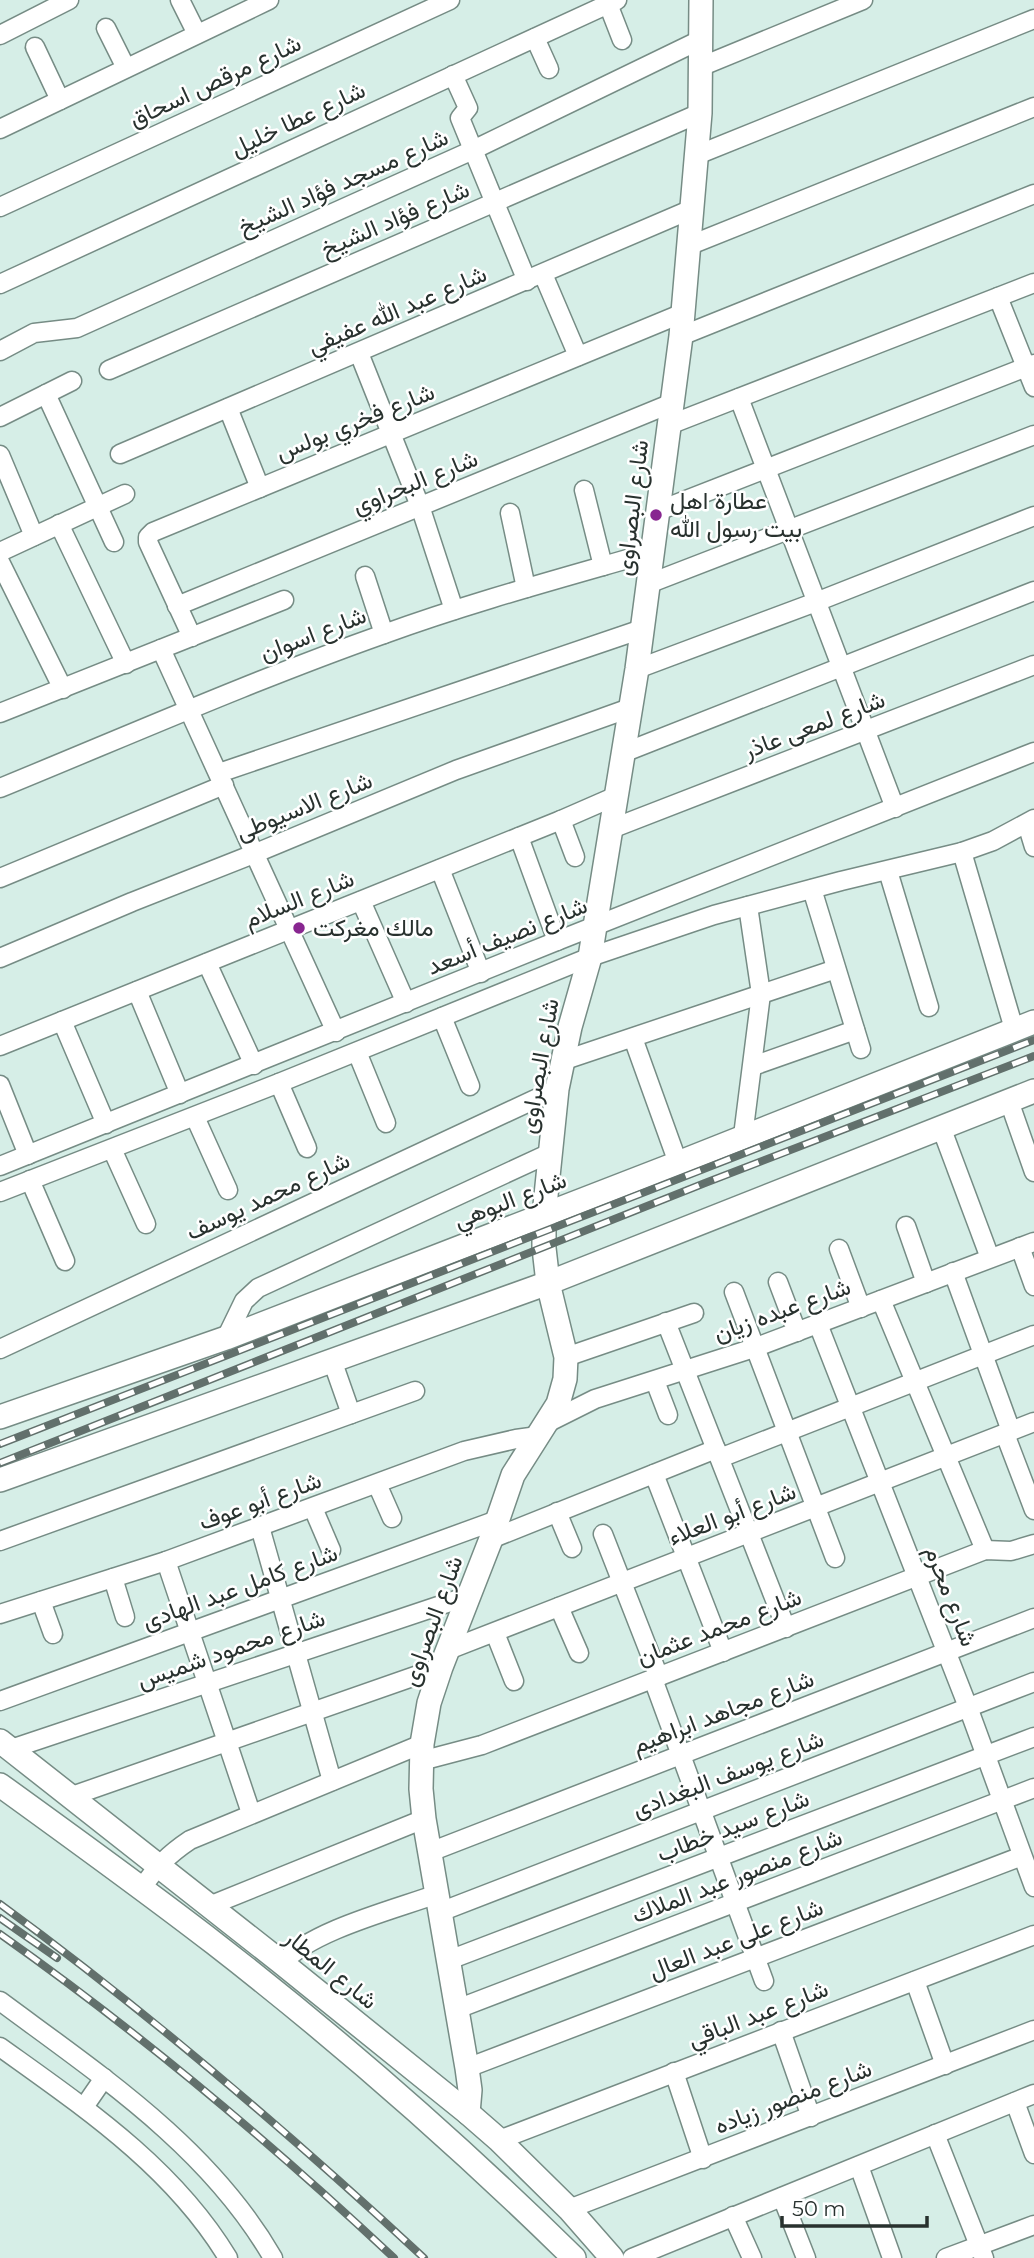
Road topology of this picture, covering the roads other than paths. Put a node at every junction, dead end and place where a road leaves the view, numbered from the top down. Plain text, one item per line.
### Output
1 (69, 0) edge
2 (180, 0) edge
3 (450, 0) edge
4 (701, 0) edge
5 (863, 0) edge
6 (265, 1) edge
7 (613, 2) edge
8 (1034, 19) edge
9 (106, 28) dead end
10 (197, 34) junction
11 (0, 35) edge
12 (535, 38) junction
13 (622, 40) dead end
14 (700, 40) junction
15 (36, 47) dead end
16 (700, 67) junction
17 (126, 68) junction
18 (549, 69) dead end
19 (453, 75) junction
20 (61, 100) junction
21 (1034, 107) edge
22 (700, 113) junction
23 (0, 129) edge
24 (473, 150) junction
25 (697, 155) junction
26 (1034, 194) edge
27 (495, 202) junction
28 (0, 207) edge
29 (692, 209) junction
30 (688, 246) junction
31 (535, 278) junction
32 (1034, 283) edge
33 (0, 284) edge
34 (998, 297) junction
35 (682, 324) junction
36 (0, 351) edge
37 (359, 353) junction
38 (578, 356) junction
39 (1030, 365) edge
40 (109, 370) dead end
41 (72, 381) dead end
42 (1034, 387) edge
43 (46, 394) junction
44 (739, 398) junction
45 (228, 408) junction
46 (670, 414) junction
47 (0, 417) edge
48 (391, 433) junction
49 (1034, 435) edge
50 (120, 454) dead end
51 (0, 455) edge
52 (766, 469) junction
53 (260, 488) junction
54 (584, 490) dead end
55 (125, 494) dead end
56 (97, 506) junction
57 (419, 506) junction
58 (658, 511) junction
59 (510, 513) dead end
60 (1034, 516) edge
61 (59, 524) junction
62 (789, 530) junction
63 (34, 536) junction
64 (114, 542) dead end
65 (0, 552) edge
66 (652, 552) junction
67 (0, 562) edge
68 (603, 566) junction
69 (365, 576) dead end
70 (648, 584) junction
71 (526, 587) junction
72 (1034, 591) edge
73 (284, 600) dead end
74 (816, 602) junction
75 (177, 606) junction
76 (454, 610) junction
77 (642, 629) junction
78 (384, 634) junction
79 (192, 637) junction
80 (161, 649) junction
81 (125, 663) junction
82 (1034, 666) edge
83 (841, 667) junction
84 (637, 669) junction
85 (62, 688) junction
86 (630, 708) junction
87 (190, 710) junction
88 (0, 713) edge
89 (866, 731) junction
90 (1034, 752) edge
91 (623, 753) junction
92 (221, 779) junction
93 (0, 788) edge
94 (616, 796) junction
95 (895, 808) junction
96 (561, 820) junction
97 (1030, 821) edge
98 (611, 830) junction
99 (519, 837) junction
100 (1034, 847) edge
101 (962, 852) junction
102 (256, 853) junction
103 (575, 857) dead end
104 (439, 869) junction
105 (888, 871) junction
106 (0, 878) edge
107 (812, 889) junction
108 (361, 901) junction
109 (748, 906) junction
110 (595, 926) junction
111 (291, 929) junction
112 (557, 941) junction
113 (590, 957) junction
114 (0, 958) edge
115 (207, 962) junction
116 (836, 969) junction
117 (481, 973) junction
118 (136, 991) junction
119 (761, 995) junction
120 (406, 1003) junction
121 (929, 1007) dead end
122 (442, 1017) junction
123 (62, 1021) junction
124 (1024, 1026) edge
125 (855, 1031) junction
126 (336, 1032) junction
127 (633, 1038) junction
128 (0, 1046) edge
129 (861, 1049) dead end
130 (356, 1052) junction
131 (562, 1061) junction
132 (254, 1065) junction
133 (753, 1066) junction
134 (279, 1083) junction
135 (0, 1085) edge
136 (470, 1086) dead end
137 (557, 1088) junction
138 (1034, 1091) edge
139 (180, 1094) junction
140 (1009, 1101) junction
141 (195, 1116) junction
142 (386, 1122) dead end
143 (106, 1124) junction
144 (941, 1127) junction
145 (743, 1136) junction
146 (307, 1148) dead end
147 (112, 1149) junction
148 (550, 1153) junction
149 (28, 1155) junction
150 (678, 1163) junction
151 (0, 1167) edge
152 (1034, 1172) edge
153 (30, 1180) junction
154 (228, 1190) dead end
155 (0, 1192) edge
156 (544, 1215) junction
157 (146, 1224) dead end
158 (906, 1226) dead end
159 (1027, 1244) edge
160 (839, 1249) dead end
161 (990, 1258) junction
162 (65, 1261) dead end
163 (953, 1272) junction
164 (778, 1282) dead end
165 (548, 1283) junction
166 (926, 1283) junction
167 (1034, 1286) edge
168 (734, 1292) dead end
169 (881, 1300) junction
170 (861, 1308) junction
171 (694, 1312) dead end
172 (666, 1322) junction
173 (818, 1324) junction
174 (797, 1332) junction
175 (1034, 1335) edge
176 (226, 1339) junction
177 (754, 1348) junction
178 (0, 1349) edge
179 (984, 1355) junction
180 (566, 1357) junction
181 (332, 1360) junction
182 (685, 1371) junction
183 (655, 1381) junction
184 (915, 1382) junction
185 (415, 1391) dead end
186 (851, 1408) junction
187 (351, 1414) junction
188 (668, 1415) dead end
189 (0, 1417) edge
190 (1034, 1422) edge
191 (542, 1429) junction
192 (1008, 1432) junction
193 (787, 1433) junction
194 (718, 1454) junction
195 (946, 1457) junction
196 (654, 1474) junction
197 (0, 1480) edge
198 (880, 1482) junction
199 (377, 1484) junction
200 (313, 1508) junction
201 (815, 1508) junction
202 (1034, 1510) edge
203 (557, 1512) junction
204 (392, 1518) dead end
205 (260, 1527) junction
206 (494, 1529) junction
207 (603, 1534) dead end
208 (749, 1534) junction
209 (0, 1541) edge
210 (1034, 1544) edge
211 (572, 1548) dead end
212 (331, 1550) dead end
213 (985, 1550) junction
214 (687, 1558) junction
215 (835, 1558) dead end
216 (166, 1561) junction
217 (113, 1578) junction
218 (917, 1578) junction
219 (621, 1583) junction
220 (468, 1596) junction
221 (280, 1598) junction
222 (41, 1601) junction
223 (559, 1607) junction
224 (0, 1614) edge
225 (125, 1616) dead end
226 (1034, 1618) edge
227 (786, 1628) junction
228 (190, 1631) junction
229 (495, 1633) junction
230 (53, 1634) dead end
231 (723, 1652) junction
232 (946, 1652) junction
233 (295, 1653) junction
234 (579, 1653) dead end
235 (444, 1658) junction
236 (656, 1678) junction
237 (514, 1681) dead end
238 (1034, 1682) edge
239 (207, 1683) junction
240 (0, 1701) edge
241 (968, 1707) junction
242 (312, 1711) junction
243 (1034, 1737) edge
244 (227, 1741) junction
245 (5, 1745) edge
246 (421, 1752) junction
247 (681, 1755) junction
248 (985, 1756) junction
249 (332, 1781) junction
250 (0, 1785) edge
251 (1034, 1788) edge
252 (72, 1796) junction
253 (1002, 1801) junction
254 (701, 1811) junction
255 (251, 1813) junction
256 (424, 1819) junction
257 (430, 1852) junction
258 (719, 1857) junction
259 (1028, 1862) edge
260 (157, 1866) junction
261 (1034, 1887) edge
262 (142, 1888) junction
263 (439, 1903) junction
264 (735, 1903) junction
265 (209, 1906) junction
266 (1034, 1935) edge
267 (756, 1958) junction
268 (449, 1960) junction
269 (282, 1962) junction
270 (764, 1981) dead end
271 (915, 1981) junction
272 (0, 2001) edge
273 (457, 2010) junction
274 (1034, 2030) edge
275 (781, 2031) junction
276 (0, 2047) edge
277 (945, 2065) junction
278 (467, 2068) junction
279 (674, 2072) junction
280 (104, 2078) junction
281 (428, 2081) junction
282 (1034, 2094) edge
283 (1015, 2102) junction
284 (410, 2105) junction
285 (84, 2107) junction
286 (468, 2113) junction
287 (811, 2117) junction
288 (935, 2134) junction
289 (499, 2140) junction
290 (1034, 2154) edge
291 (703, 2159) junction
292 (859, 2166) junction
293 (782, 2197) junction
294 (569, 2209) junction
295 (733, 2216) junction
296 (1034, 2225) edge
297 (982, 2252) edge
298 (228, 2258) edge
299 (273, 2258) edge
300 (574, 2258) edge
301 (612, 2258) edge
302 (632, 2258) edge
303 (752, 2258) edge
304 (806, 2258) edge
305 (892, 2258) edge
306 (946, 2258) edge

1 - 11 street
2 - 10 street
3 - 28 street, شارع مرقص اسحاق
4 - 14 street, شارع البصراوى
5 - 16 street
6 - 10 street
7 - 12 street, شارع عطا خليل
7 - 13 street
8 - 25 street
9 - 17 street
10 - 17 street
12 - 18 street
12 - 19 street, شارع عطا خليل
14 - 16 street, شارع البصراوى
14 - 24 street, شارع مسجد فؤاد الشيخ
15 - 20 street
16 - 22 street, شارع البصراوى
17 - 20 street
19 - 24 street
19 - 33 street, شارع عطا خليل
20 - 23 street
21 - 30 street
22 - 25 street, شارع البصراوى
22 - 27 street, شارع فؤاد الشيخ
24 - 27 street
24 - 36 street, شارع مسجد فؤاد الشيخ
25 - 29 street, شارع البصراوى
26 - 35 street, شارع فخري بولس
27 - 31 street
27 - 40 street, شارع فؤاد الشيخ
29 - 30 street, شارع البصراوى
29 - 31 street, شارع عبد الله عفيفي
30 - 35 street, شارع البصراوى
31 - 37 street, شارع عبد الله عفيفي
31 - 38 street
32 - 34 street, شارع البحراوي
34 - 39 street
34 - 44 street, شارع البحراوي
35 - 38 street, شارع فخري بولس
35 - 46 street, شارع البصراوى
37 - 45 street, شارع عبد الله عفيفي
37 - 48 street
38 - 48 street, شارع فخري بولس
39 - 42 street
39 - 52 street
41 - 43 street
43 - 47 street
43 - 56 street
44 - 46 street, شارع البحراوي
44 - 52 street
45 - 50 street, شارع عبد الله عفيفي
45 - 53 street
46 - 57 street, شارع البحراوي
46 - 58 street, شارع البصراوى
48 - 53 street, شارع فخري بولس
48 - 57 street
49 - 62 street
51 - 63 street
52 - 58 street
52 - 62 street
53 - 75 street, شارع فخري بولس
54 - 68 street
55 - 56 street
56 - 61 street
56 - 64 street
57 - 75 street, شارع البحراوي
57 - 76 street
58 - 66 street, شارع البصراوى
59 - 71 street
60 - 74 street
61 - 63 street
61 - 81 street
62 - 70 street
62 - 74 street
63 - 65 street
66 - 68 street, شارع اسوان
66 - 70 street, شارع البصراوى
67 - 85 street
68 - 71 street, شارع اسوان
69 - 78 street
70 - 77 street, شارع البصراوى
71 - 76 street, شارع اسوان
72 - 83 street
73 - 79 street
74 - 83 street
74 - 84 street
75 - 79 street, شارع فخري بولس
76 - 78 street, شارع اسوان
77 - 84 street, شارع البصراوى
77 - 92 street
78 - 87 street, شارع اسوان
79 - 80 street
80 - 81 street
80 - 87 street
81 - 85 street
82 - 89 street, شارع لمعى عاذر
83 - 89 street
83 - 91 street
84 - 86 street, شارع البصراوى
85 - 88 street
86 - 91 street, شارع البصراوى
86 - 102 street, شارع الاسيوطى
87 - 92 street
87 - 93 street, شارع اسوان
89 - 95 street
89 - 98 street, شارع لمعى عاذر
90 - 95 street, شارع نصيف أسعد
91 - 94 street, شارع البصراوى
92 - 102 street
92 - 106 street
94 - 96 street, شارع السلام
94 - 98 street, شارع البصراوى
95 - 110 street, شارع نصيف أسعد
96 - 99 street, شارع السلام
96 - 103 street
97 - 100 street
97 - 101 street, شارع نصيف أسعد
98 - 110 street, شارع البصراوى
99 - 104 street, شارع السلام
99 - 112 street
101 - 105 street, شارع نصيف أسعد
101 - 124 street
102 - 111 street
102 - 114 street, شارع الاسيوطى
104 - 108 street, شارع السلام
104 - 117 street
105 - 107 street, شارع نصيف أسعد
105 - 121 street
107 - 109 street, شارع نصيف أسعد
107 - 116 street
108 - 111 street, شارع السلام
108 - 120 street
109 - 113 street, شارع نصيف أسعد
109 - 119 street
110 - 112 street, شارع نصيف أسعد
110 - 113 street, شارع البصراوى
111 - 115 street, شارع السلام
111 - 126 street
112 - 117 street, شارع نصيف أسعد
113 - 122 street, شارع نصيف أسعد
113 - 131 street, شارع البصراوى
115 - 118 street, شارع السلام
115 - 132 street
116 - 119 street
116 - 125 street
117 - 120 street, شارع نصيف أسعد
118 - 123 street, شارع السلام
118 - 139 street
119 - 127 street
119 - 133 street
120 - 126 street, شارع نصيف أسعد
122 - 130 street, شارع نصيف أسعد
122 - 136 street
123 - 128 street, شارع السلام
123 - 143 street
124 - 145 street, شارع البوهي
125 - 129 street
125 - 133 street
126 - 132 street, شارع نصيف أسعد
127 - 131 street
127 - 150 street
130 - 134 street, شارع نصيف أسعد
130 - 142 street
131 - 137 street, شارع البصراوى
132 - 139 street, شارع نصيف أسعد
133 - 145 street
134 - 141 street, شارع نصيف أسعد
134 - 146 street
135 - 149 street
137 - 148 street, شارع البصراوى
137 - 178 street, شارع محمد يوسف
138 - 140 street
139 - 143 street, شارع نصيف أسعد
140 - 144 street
140 - 152 street
141 - 147 street, شارع نصيف أسعد
141 - 154 street
143 - 149 street, شارع نصيف أسعد
144 - 161 street
144 - 165 street
145 - 150 street, شارع البوهي
147 - 153 street, شارع نصيف أسعد
147 - 157 street
148 - 156 street, شارع البصراوى
148 - 176 street
149 - 151 street, شارع نصيف أسعد
150 - 156 street, شارع البوهي
153 - 155 street, شارع نصيف أسعد
153 - 162 street
156 - 165 street, شارع البصراوى
156 - 176 street, شارع البوهي
158 - 166 street
159 - 161 street, شارع عبده زيان
159 - 167 street
160 - 170 street
161 - 163 street, شارع عبده زيان
163 - 166 street, شارع عبده زيان
163 - 179 street
164 - 174 street
165 - 180 street, شارع البصراوى
165 - 181 street
166 - 169 street, شارع عبده زيان
168 - 177 street
169 - 170 street, شارع عبده زيان
169 - 184 street
170 - 173 street, شارع عبده زيان
171 - 172 street
172 - 180 street
172 - 182 street
173 - 174 street, شارع عبده زيان
173 - 186 street, شارع محرم
174 - 177 street, شارع عبده زيان
175 - 179 street, شارع كامل عبد الهادى
176 - 189 street, شارع البوهي
177 - 182 street, شارع عبده زيان
177 - 193 street
179 - 184 street, شارع كامل عبد الهادى
179 - 192 street
180 - 191 street, شارع البصراوى
181 - 187 street
181 - 197 street
182 - 183 street, شارع عبده زيان
182 - 194 street
183 - 188 street
183 - 191 street, شارع عبده زيان
184 - 186 street, شارع كامل عبد الهادى
184 - 195 street
185 - 187 street
186 - 193 street, شارع كامل عبد الهادى
186 - 198 street, شارع محرم
187 - 209 street
190 - 192 street, شارع أبو العلاء
191 - 199 street, شارع أبو عوف
191 - 206 street, شارع البصراوى
192 - 195 street, شارع أبو العلاء
192 - 202 street
193 - 194 street, شارع كامل عبد الهادى
193 - 201 street
194 - 196 street, شارع كامل عبد الهادى
194 - 208 street
195 - 198 street, شارع أبو العلاء
195 - 213 street
196 - 203 street, شارع كامل عبد الهادى
196 - 214 street
198 - 201 street, شارع أبو العلاء
198 - 218 street, شارع محرم
199 - 200 street, شارع أبو عوف
199 - 204 street
200 - 205 street, شارع أبو عوف
200 - 212 street
201 - 208 street, شارع أبو العلاء
201 - 215 street
203 - 206 street, شارع كامل عبد الهادى
203 - 211 street
205 - 216 street, شارع أبو عوف
205 - 221 street
206 - 220 street, شارع البصراوى
206 - 221 street, شارع كامل عبد الهادى
207 - 219 street
208 - 214 street, شارع أبو العلاء
208 - 227 street
210 - 213 street, شارع محمد عثمان
213 - 218 street, شارع محمد عثمان
214 - 219 street, شارع أبو العلاء
214 - 231 street
216 - 217 street, شارع أبو عوف
216 - 228 street
217 - 222 street, شارع أبو عوف
217 - 225 street
218 - 227 street, شارع محمد عثمان
218 - 232 street, شارع محرم
219 - 223 street, شارع أبو العلاء
219 - 236 street
220 - 233 street, شارع محمود شميس
220 - 235 street, شارع البصراوى
221 - 228 street, شارع كامل عبد الهادى
221 - 233 street
222 - 224 street, شارع أبو عوف
222 - 230 street
223 - 229 street, شارع أبو العلاء
223 - 234 street
226 - 232 street, شارع مجاهد ابراهيم
227 - 231 street, شارع محمد عثمان
228 - 239 street
228 - 240 street, شارع كامل عبد الهادى
229 - 235 street, شارع أبو العلاء
229 - 237 street
231 - 236 street, شارع محمد عثمان
232 - 241 street, شارع محرم
232 - 247 street, شارع مجاهد ابراهيم
233 - 239 street, شارع محمود شميس
233 - 242 street
235 - 242 street, شارع أبو العلاء
235 - 246 street, شارع البصراوى
236 - 246 street, شارع محمد عثمان
236 - 247 street
238 - 241 street, شارع يوسف البغدادى
239 - 244 street
239 - 245 street, شارع محمود شميس
241 - 248 street, شارع محرم
241 - 254 street, شارع يوسف البغدادى
242 - 244 street, شارع أبو العلاء
242 - 249 street
243 - 248 street, شارع سيد خطاب
244 - 252 street, شارع أبو العلاء
244 - 255 street
245 - 252 street, شارع المطار
246 - 249 street, شارع محمد عثمان
246 - 256 street, شارع البصراوى
247 - 254 street
247 - 257 street, شارع مجاهد ابراهيم
248 - 253 street, شارع محرم
248 - 258 street, شارع سيد خطاب
249 - 255 street, شارع محمد عثمان
250 - 262 street
251 - 253 street, شارع منصور عبد الملاك
252 - 260 street, شارع المطار
253 - 259 street, شارع محرم
253 - 264 street, شارع منصور عبد الملاك
254 - 258 street
254 - 263 street, شارع يوسف البغدادى
255 - 260 street, شارع محمد عثمان
256 - 257 street, شارع البصراوى
256 - 265 street
257 - 263 street, شارع البصراوى
258 - 264 street
258 - 268 street, شارع سيد خطاب
259 - 261 street, شارع محرم
259 - 267 street, شارع على عبد العال
260 - 262 street, شارع محمد عثمان
260 - 265 street, شارع المطار
262 - 284 street
263 - 268 street, شارع البصراوى
263 - 269 street, شارع يوسف البغدادى
264 - 267 street
264 - 273 street, شارع منصور عبد الملاك
265 - 269 street, شارع المطار
266 - 271 street, شارع عبد الباقي
267 - 270 street
267 - 278 street, شارع على عبد العال
268 - 273 street, شارع البصراوى
269 - 281 street, شارع المطار
271 - 275 street, شارع عبد الباقي
271 - 277 street
272 - 280 street
273 - 278 street, شارع البصراوى
274 - 277 street, شارع منصور زياده
275 - 279 street, شارع عبد الباقي
275 - 287 street
276 - 285 street
277 - 287 street, شارع منصور زياده
278 - 286 street, شارع البصراوى
279 - 289 street, شارع عبد الباقي
279 - 291 street
280 - 285 street
280 - 299 street
281 - 284 street
281 - 286 street, شارع المطار
282 - 283 street
283 - 288 street
283 - 290 street
284 - 300 street
285 - 298 street
286 - 289 street, شارع المطار
287 - 291 street, شارع منصور زياده
288 - 292 street
288 - 297 street
289 - 294 street, شارع المطار
291 - 294 street, شارع منصور زياده
292 - 293 street
292 - 305 street
293 - 295 street
293 - 304 street
294 - 301 street, شارع المطار
295 - 302 street
295 - 303 street
296 - 297 street
297 - 306 street

